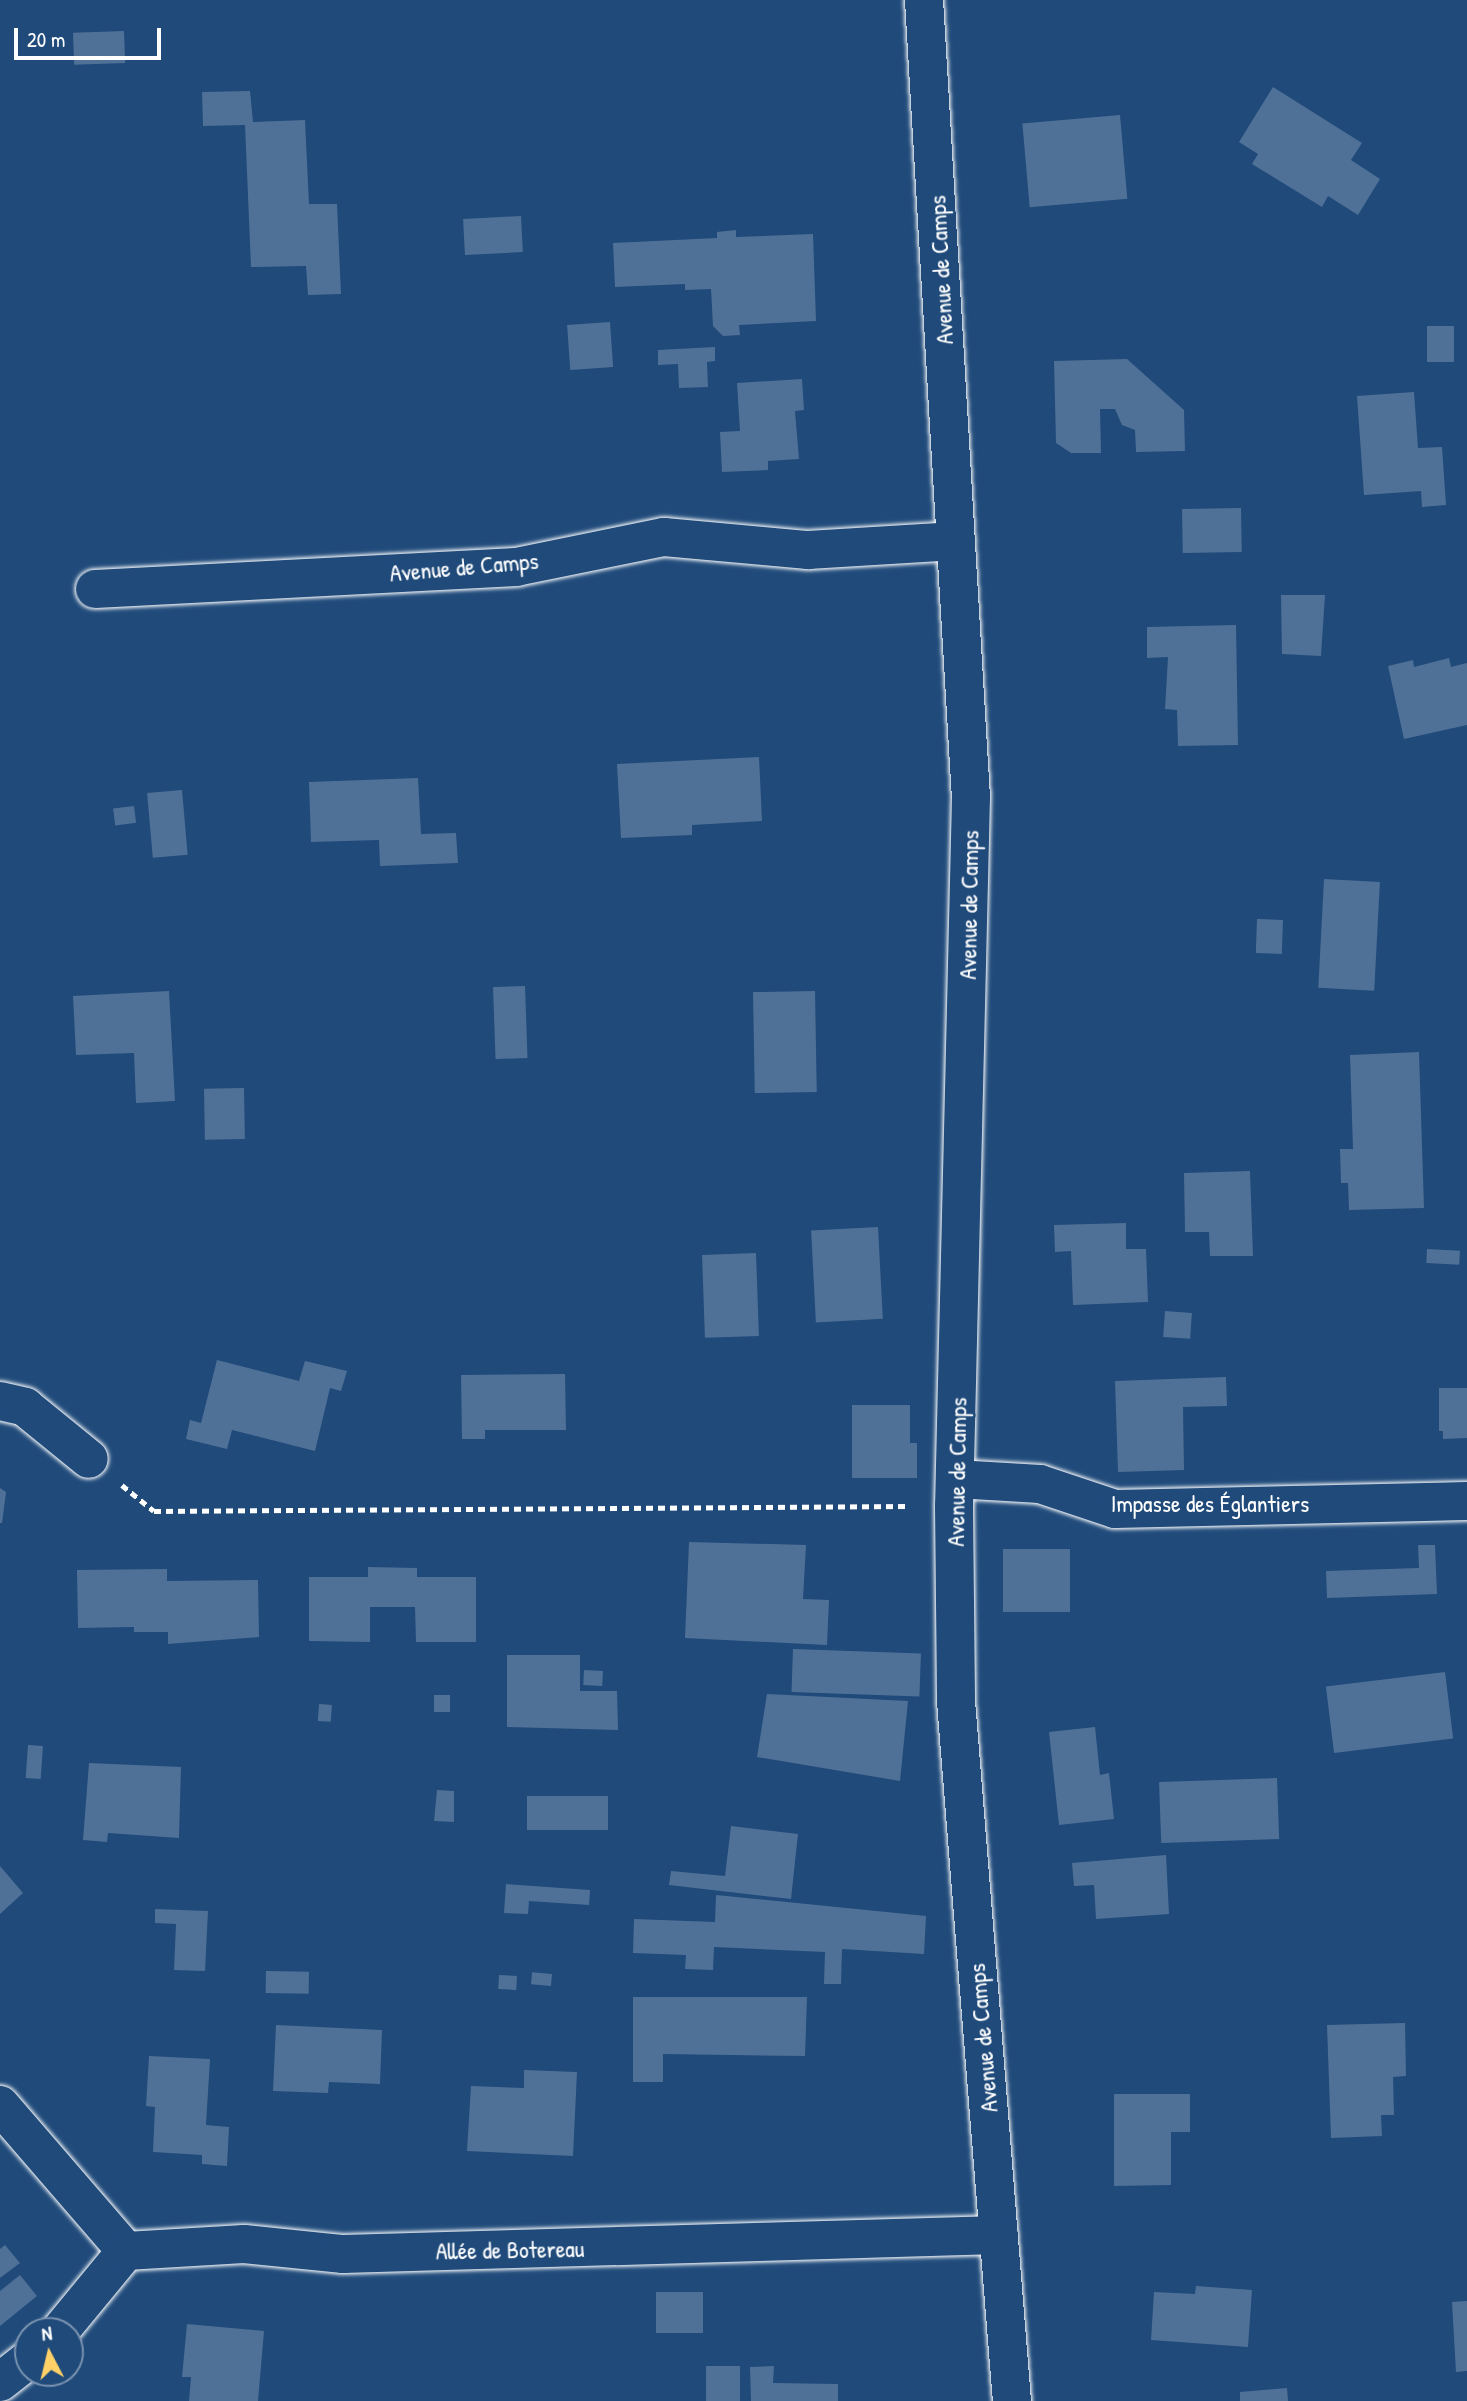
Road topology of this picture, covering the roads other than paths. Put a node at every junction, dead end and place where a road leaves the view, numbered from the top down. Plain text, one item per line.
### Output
1 (924, 0) edge
2 (956, 541) junction
3 (95, 589) dead end
4 (0, 1401) edge
5 (89, 1459) road end
6 (955, 1493) junction
7 (1467, 1501) edge
8 (0, 2105) edge
9 (999, 2235) junction
10 (126, 2251) junction
11 (72, 2317) edge
12 (14, 2371) edge
13 (0, 2382) edge
14 (1012, 2401) edge

1 - 2 street, Avenue de Camps
2 - 3 street, Avenue de Camps
2 - 6 street, Avenue de Camps
4 - 5 street
6 - 7 street, Impasse des Églantiers
6 - 9 street, Avenue de Camps
8 - 10 street
9 - 10 street, Allée de Botereau
9 - 14 street, Avenue de Camps
10 - 11 street
12 - 13 street

